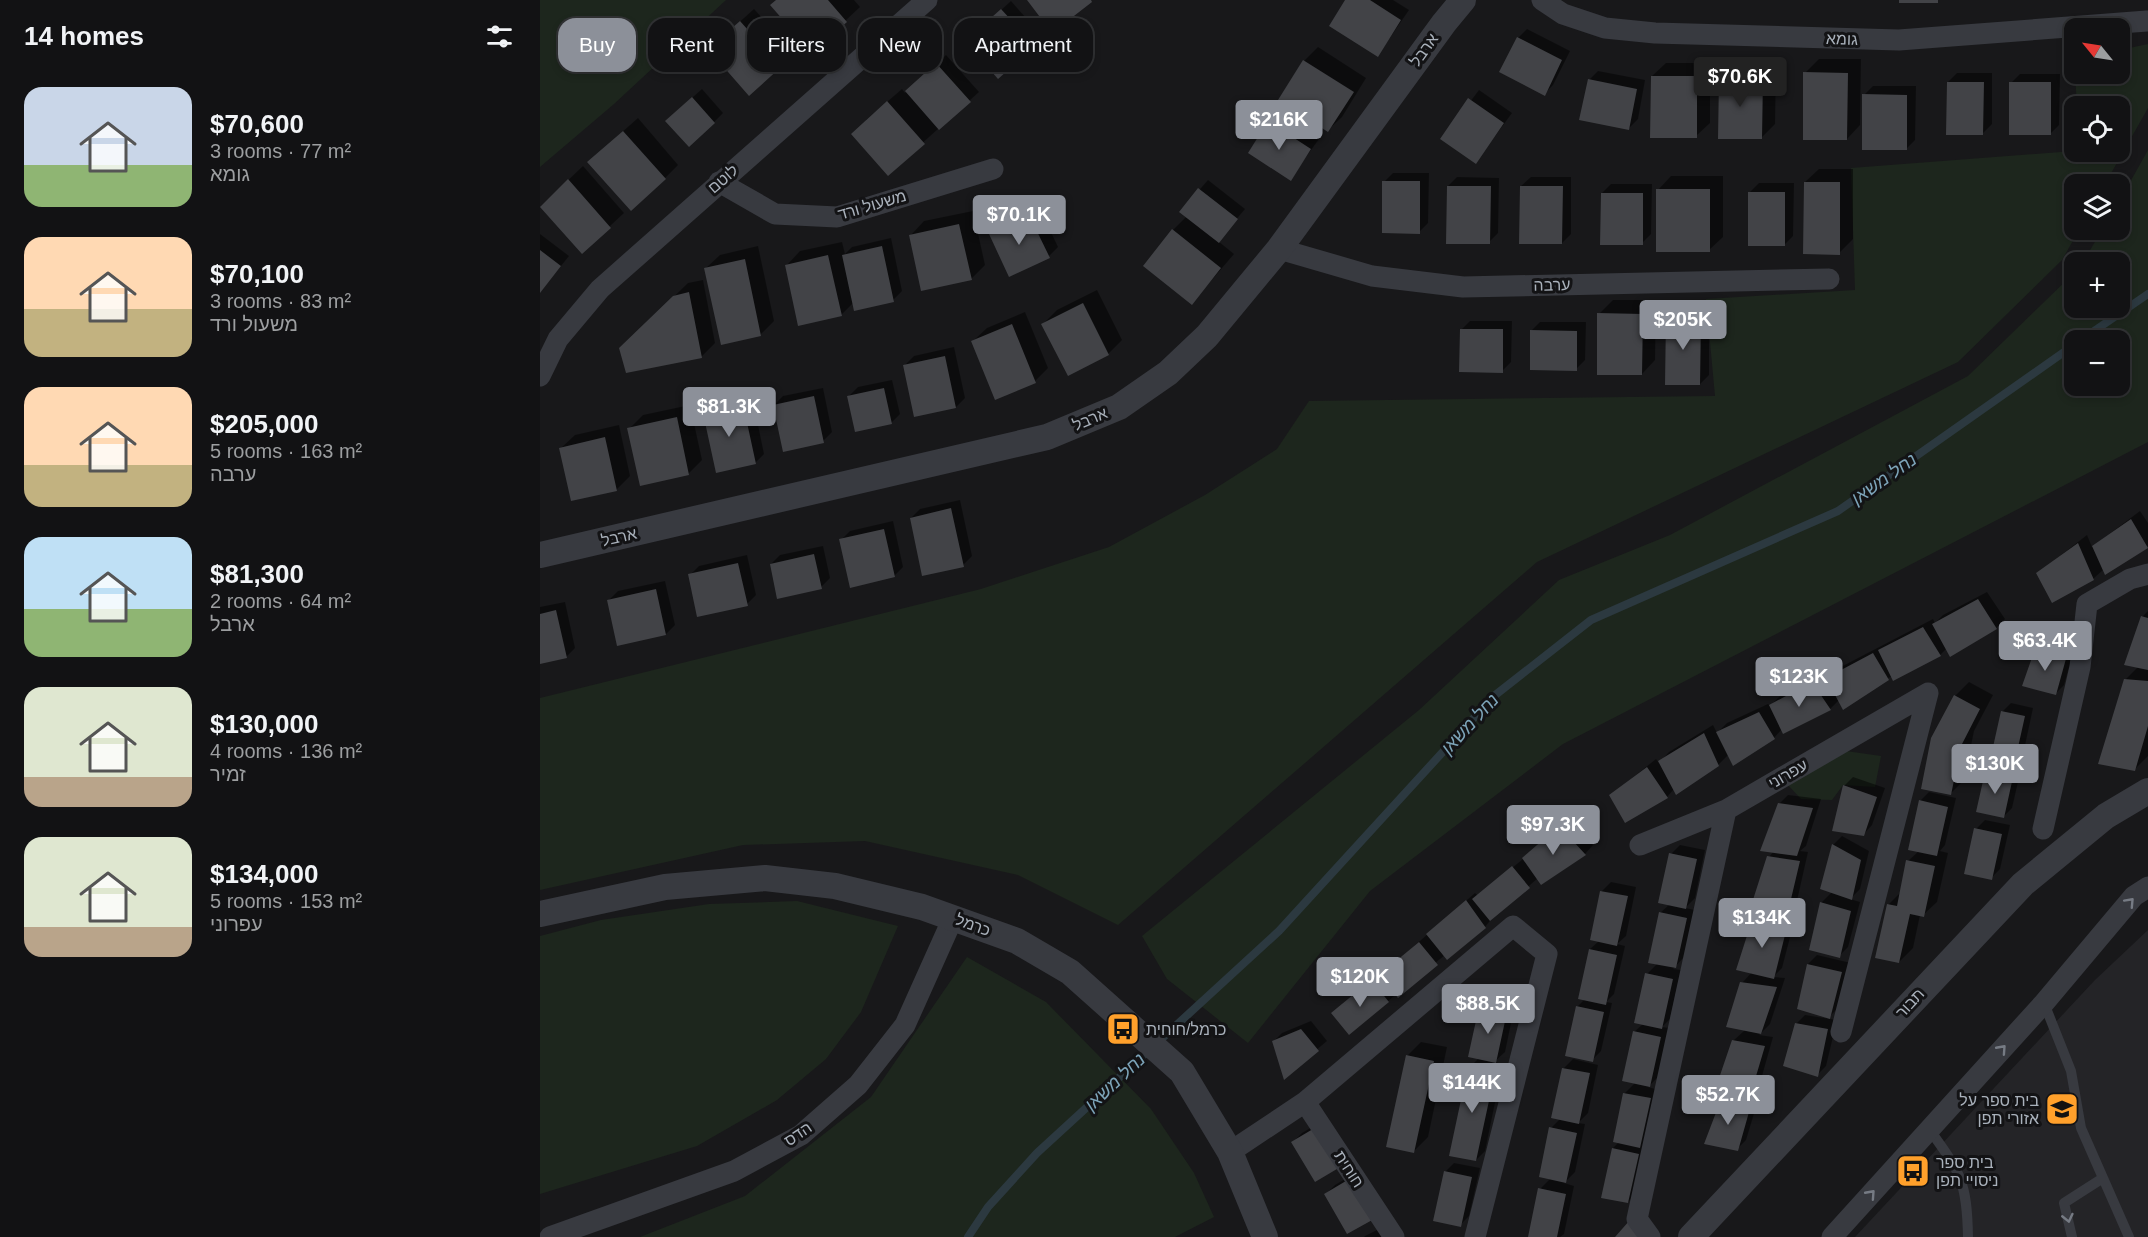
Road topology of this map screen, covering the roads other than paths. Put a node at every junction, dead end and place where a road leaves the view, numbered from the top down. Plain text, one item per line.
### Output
1 (927, 0) edge
2 (1463, 0) edge
3 (1542, 0) edge
4 (2147, 21) edge
5 (993, 169) dead end
6 (719, 182) junction
7 (1279, 249) junction
8 (1829, 279) dead end
9 (540, 376) edge
10 (540, 555) edge
11 (2148, 574) edge
12 (2148, 791) edge
13 (1726, 810) junction
14 (2043, 829) dead end
15 (1640, 845) dead end
16 (2148, 887) edge
17 (540, 914) edge
18 (953, 918) junction
19 (2044, 1003) junction
20 (1842, 1032) dead end
21 (1305, 1102) junction
22 (1929, 1129) junction
23 (1230, 1152) junction
24 (2103, 1178) junction
25 (1259, 1235) edge
26 (550, 1237) edge
27 (1394, 1237) edge
28 (1475, 1237) edge
29 (1650, 1237) edge
30 (1691, 1237) edge
31 (1832, 1237) edge
32 (1968, 1237) edge
33 (2072, 1237) edge
34 (2129, 1237) edge

1 - 6 street, לוטם
2 - 7 street, ארבל
3 - 4 street, גומא
5 - 6 street, משעול ורד
6 - 9 street, לוטם
7 - 8 street, ערבה
7 - 10 street, ארבל
11 - 14 street
12 - 30 street, תבור
13 - 15 street
13 - 20 street, עפרוני
13 - 29 street
19 -> 16 street
17 - 18 street, כרמל
18 - 23 street, כרמל
18 - 26 street, הדס
22 -> 19 street
19 - 24 lane
21 - 23 street
21 - 27 street, חוחית
21 - 28 street
31 -> 22 street
22 - 32 lane
23 - 25 street, כרמל
24 -> 33 lane
24 - 34 lane

